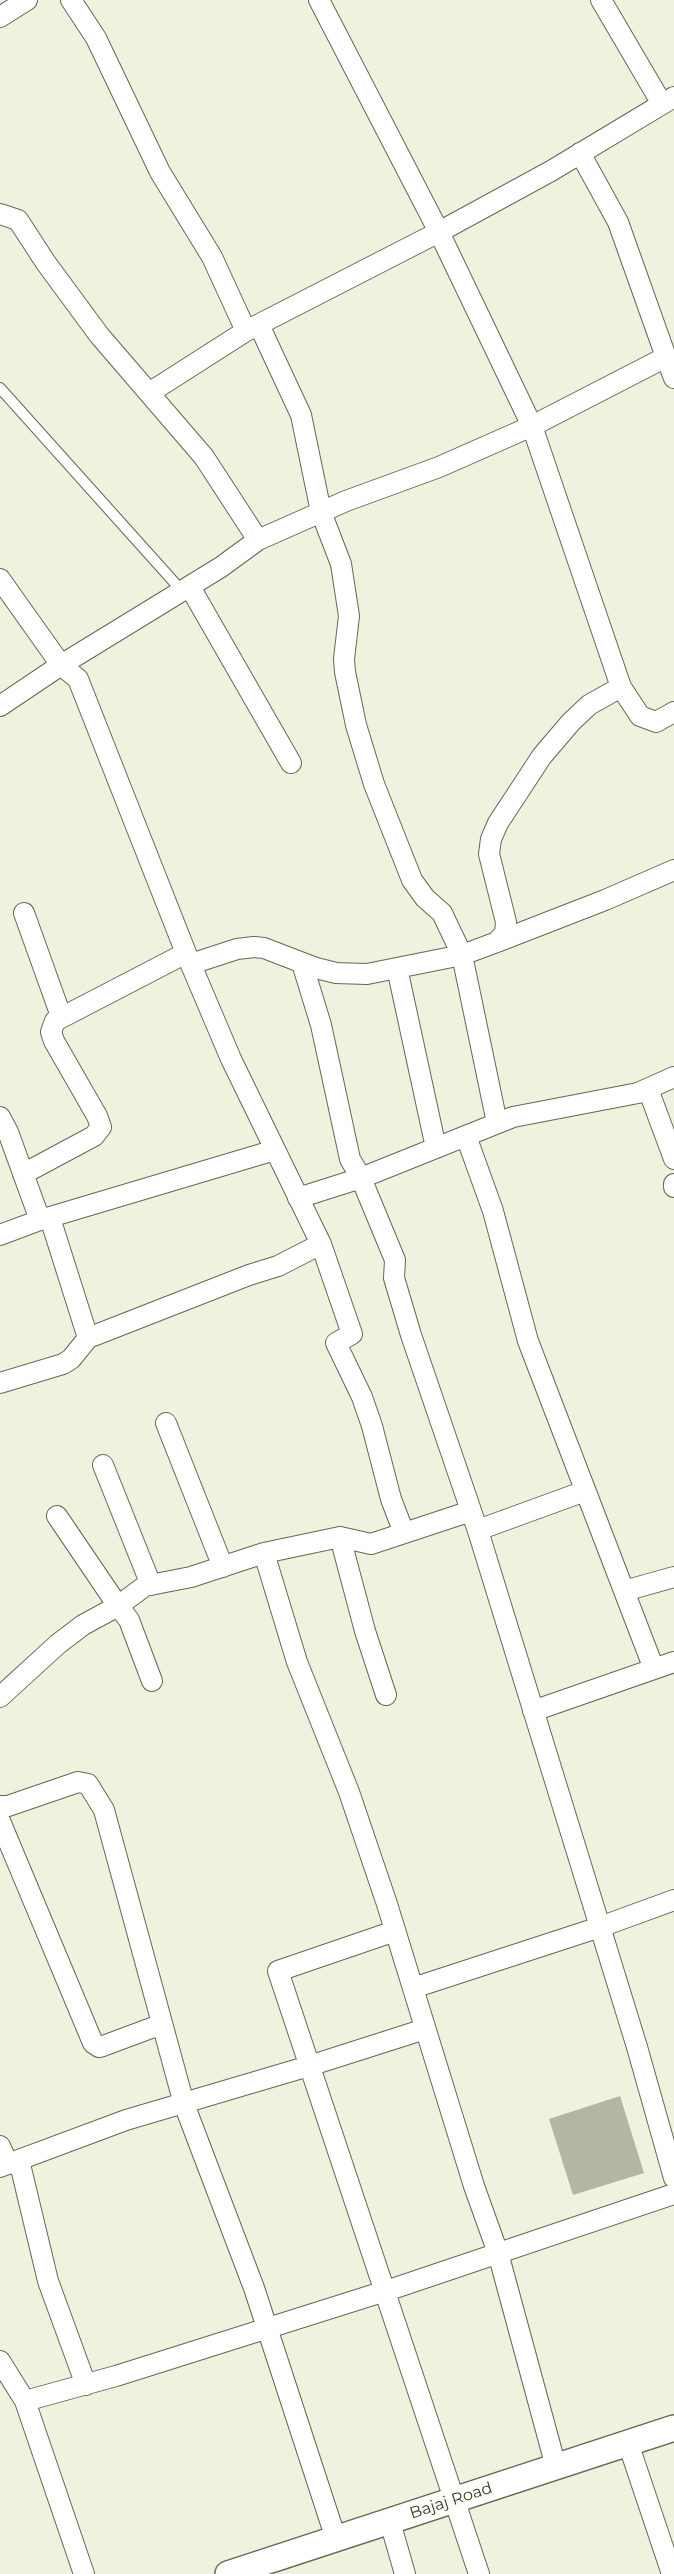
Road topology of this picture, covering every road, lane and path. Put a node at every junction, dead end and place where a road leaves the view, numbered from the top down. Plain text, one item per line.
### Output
1 (27, 0) edge
2 (71, 0) edge
3 (319, 0) edge
4 (601, 0) edge
5 (0, 17) edge
6 (668, 100) edge
7 (580, 154) junction
8 (0, 214) edge
9 (439, 232) junction
10 (252, 328) junction
11 (666, 357) junction
12 (674, 378) edge
13 (0, 388) edge
14 (149, 393) junction
15 (532, 426) junction
16 (321, 512) junction
17 (258, 540) junction
18 (0, 579) edge
19 (186, 589) junction
20 (61, 665) junction
21 (621, 687) junction
22 (3, 698) edge
23 (674, 712) edge
24 (291, 763) dead end
25 (674, 870) edge
26 (24, 913) dead end
27 (497, 942) junction
28 (462, 955) junction
29 (189, 959) junction
30 (302, 963) junction
31 (397, 968) junction
32 (61, 1016) junction
33 (674, 1077) edge
34 (648, 1089) junction
35 (0, 1118) edge
36 (497, 1123) junction
37 (466, 1136) junction
38 (436, 1148) junction
39 (275, 1150) junction
40 (674, 1159) edge
41 (23, 1174) junction
42 (361, 1178) junction
43 (298, 1198) junction
44 (45, 1219) junction
45 (0, 1235) edge
46 (321, 1244) junction
47 (88, 1338) junction
48 (0, 1383) edge
49 (166, 1423) dead end
50 (104, 1465) dead end
51 (585, 1491) junction
52 (471, 1511) junction
53 (57, 1516) dead end
54 (478, 1530) junction
55 (404, 1533) junction
56 (340, 1537) junction
57 (264, 1553) junction
58 (223, 1567) junction
59 (674, 1577) edge
60 (151, 1585) junction
61 (624, 1590) junction
62 (118, 1606) junction
63 (674, 1662) edge
64 (654, 1669) junction
65 (152, 1681) dead end
66 (386, 1695) dead end
67 (0, 1697) edge
68 (534, 1711) junction
69 (0, 1806) edge
70 (0, 1821) edge
71 (674, 1900) edge
72 (600, 1927) junction
73 (395, 1931) junction
74 (413, 1988) junction
75 (162, 2024) junction
76 (425, 2028) junction
77 (309, 2066) junction
78 (184, 2104) junction
79 (7, 2159) edge
80 (674, 2178) edge
81 (674, 2194) edge
82 (498, 2253) junction
83 (384, 2292) junction
84 (267, 2328) junction
85 (0, 2361) edge
86 (86, 2384) junction
87 (25, 2401) junction
88 (674, 2428) edge
89 (628, 2443) junction
90 (556, 2467) junction
91 (454, 2500) junction
92 (390, 2522) junction
93 (336, 2539) junction
94 (84, 2574) edge
95 (228, 2574) edge
96 (405, 2574) edge
97 (479, 2574) edge
98 (672, 2574) edge

1 - 5 street
2 - 10 street
3 - 9 street
4 - 6 street
6 - 7 street
7 - 9 street
7 - 11 street
8 - 14 street
9 - 10 street
9 - 15 street
10 - 14 street
10 - 16 street
11 - 12 street
11 - 15 street
13 - 19 lane
14 - 17 street
15 - 16 street
15 - 21 street
16 - 17 street
16 - 28 street
17 - 19 street
18 - 20 street
19 - 20 street
19 - 24 street
20 - 22 street
20 - 29 street
21 - 23 street
21 - 27 street
25 - 27 street
26 - 32 street
27 - 28 street
28 - 31 street
28 - 36 street
29 - 30 street
29 - 32 street
29 - 39 street
30 - 31 street
30 - 42 street
31 - 38 street
32 - 41 street
33 - 34 street
34 - 36 street
34 - 40 street
35 - 41 street
36 - 37 street
37 - 38 street
37 - 51 street
38 - 42 street
39 - 43 street
39 - 44 street
41 - 44 street
42 - 43 street
42 - 52 street
43 - 46 street
44 - 45 street
44 - 47 street
46 - 47 street
46 - 55 street
47 - 48 street
49 - 58 street
50 - 60 street
51 - 54 street
51 - 61 street
52 - 54 street
52 - 55 street
53 - 62 street
54 - 68 street
55 - 56 street
56 - 57 street
56 - 66 street
57 - 58 street
57 - 73 street
58 - 60 street
59 - 61 street
60 - 62 street
61 - 64 street
62 - 65 street
62 - 67 street
63 - 64 street
64 - 68 street
68 - 72 street
69 - 75 street
70 - 75 street
71 - 72 street
72 - 74 street
72 - 80 street
73 - 74 street
73 - 77 street
74 - 76 street
75 - 78 street
76 - 77 street
76 - 82 street
77 - 78 street
77 - 83 street
78 - 79 street
78 - 84 street
79 - 86 street
81 - 82 street
82 - 83 street
82 - 90 street
83 - 84 street
83 - 91 street
84 - 86 street
84 - 93 street
85 - 87 street
86 - 87 street
87 - 94 street
88 - 89 street, Bajaj Road
89 - 90 street, Bajaj Road
89 - 98 street
90 - 91 street, Bajaj Road
91 - 92 street, Bajaj Road
91 - 97 street
92 - 93 street, Bajaj Road
92 - 96 street
93 - 95 street, Bajaj Road

